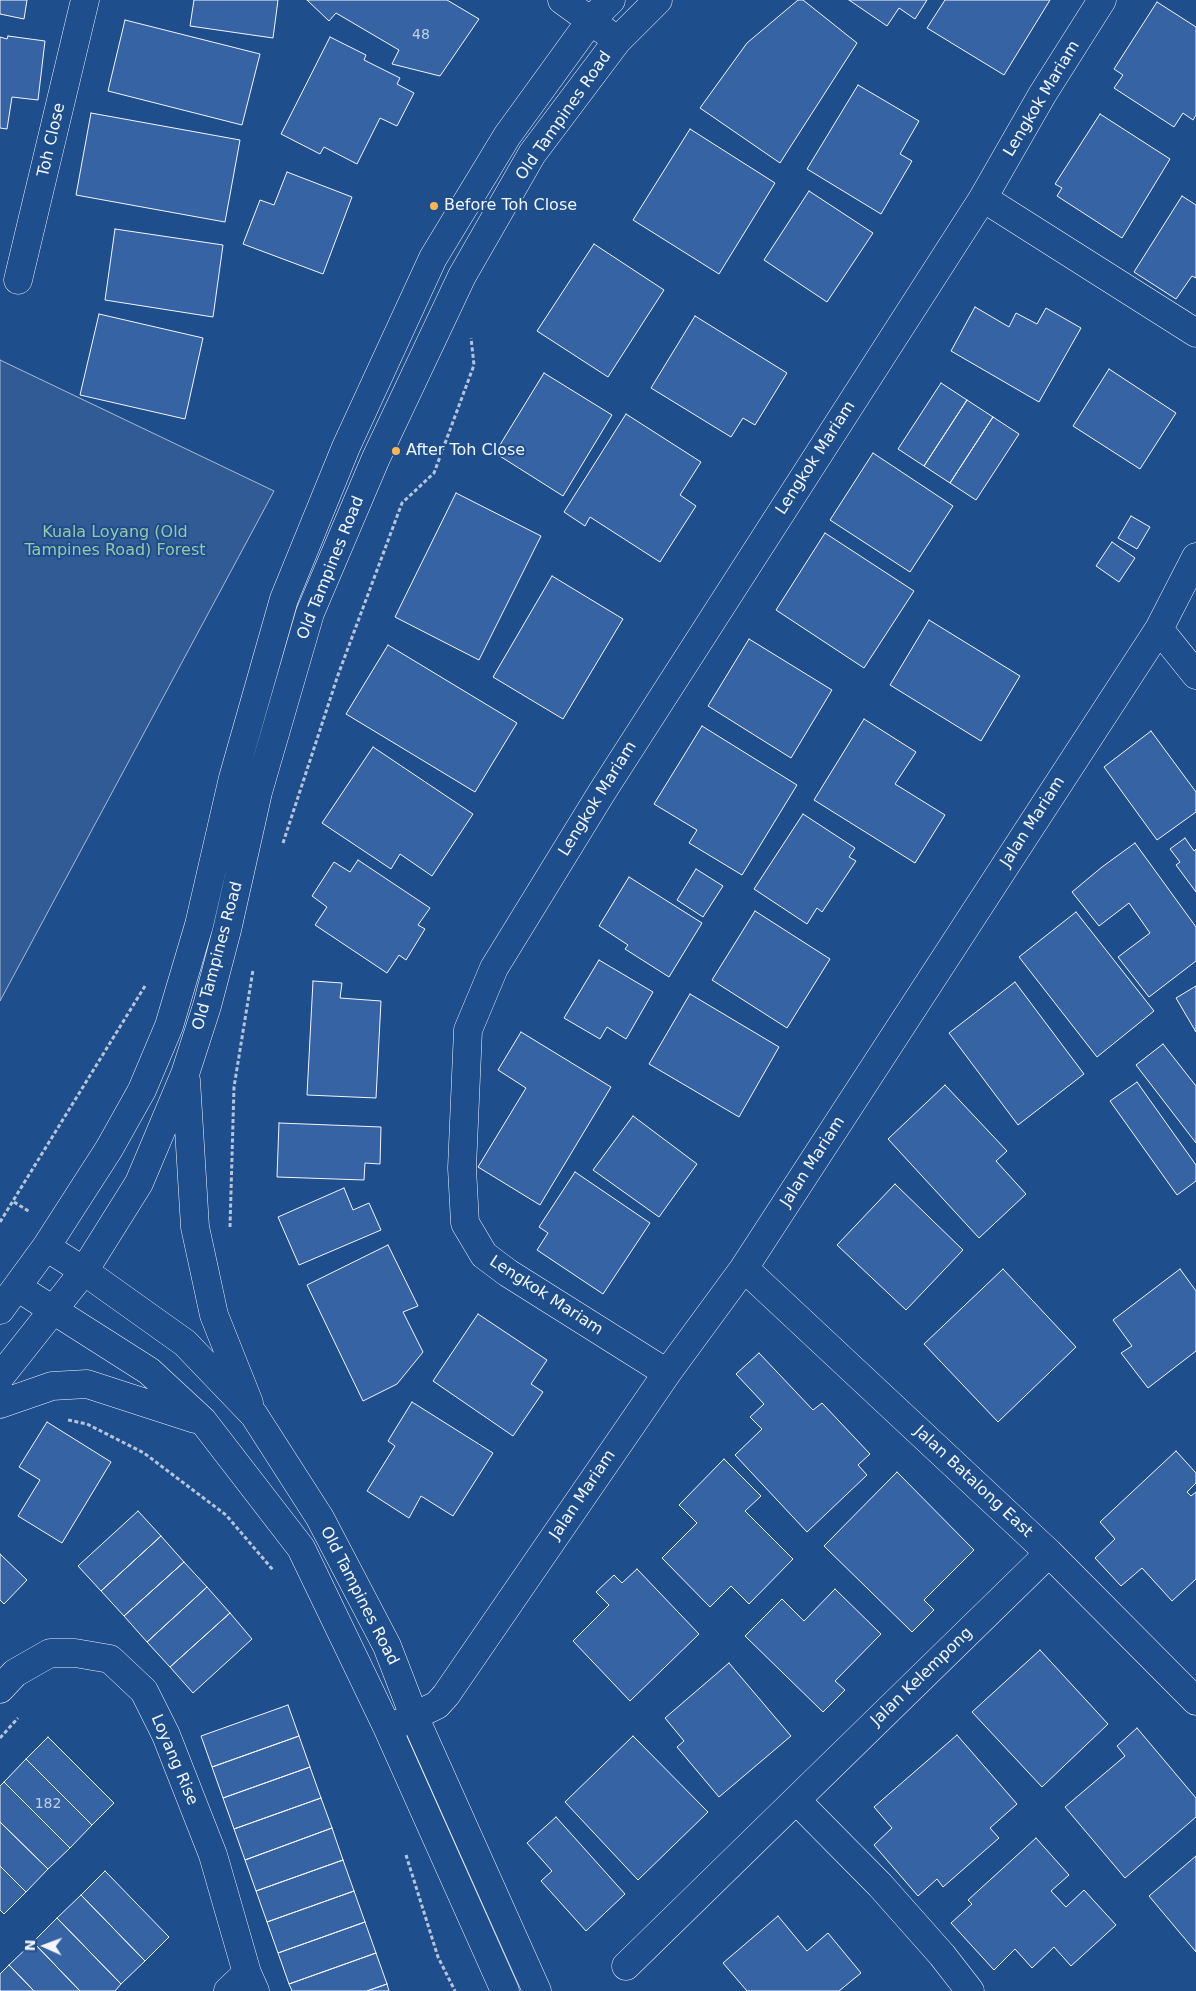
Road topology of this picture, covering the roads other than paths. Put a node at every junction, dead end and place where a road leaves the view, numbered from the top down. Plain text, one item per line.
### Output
1 (85, 0) edge
2 (562, 0) edge
3 (611, 0) edge
4 (658, 0) edge
5 (1102, 0) edge
6 (591, 20) junction
7 (617, 41) junction
8 (983, 198) junction
9 (18, 280) dead end
10 (1196, 333) edge
11 (1196, 557) edge
12 (1159, 629) junction
13 (1196, 675) edge
14 (185, 1074) junction
15 (46, 1247) junction
16 (744, 1268) junction
17 (84, 1271) junction
18 (17, 1287) junction
19 (0, 1310) edge
20 (54, 1310) junction
21 (667, 1373) junction
22 (0, 1378) edge
23 (0, 1404) edge
24 (254, 1415) junction
25 (203, 1421) junction
26 (1049, 1554) junction
27 (0, 1689) edge
28 (1196, 1701) edge
29 (414, 1716) junction
30 (388, 1729) junction
31 (796, 1800) junction
32 (626, 1966) dead end
33 (243, 1985) edge
34 (505, 1991) edge
35 (537, 1991) edge
36 (970, 1991) edge

1 - 9 street, Toh Close
2 - 6 street
3 - 6 street, Old Tampines Road
4 - 7 street, Old Tampines Road
5 - 8 street, Lengkok Mariam
6 - 7 street
6 - 15 street, Old Tampines Road
7 - 14 street, Old Tampines Road
8 - 10 street
8 - 21 street, Lengkok Mariam
11 - 12 street, Jalan Mariam
12 - 13 street
12 - 16 street, Jalan Mariam
14 - 17 street, Old Tampines Road
14 - 24 street
15 - 17 street, Old Tampines Road
15 - 18 street, Old Tampines Road
16 - 21 street, Jalan Mariam
16 - 26 street, Jalan Batalong East
17 - 20 street, Old Tampines Road
17 - 24 street, Old Tampines Road
18 - 19 street
18 - 20 street, Old Tampines Road
20 - 22 street
20 - 25 street, Old Tampines Road
21 - 29 street, Jalan Mariam
23 - 25 street
24 - 29 street, Old Tampines Road
25 - 30 street, Old Tampines Road
26 - 28 street, Jalan Batalong East
26 - 31 street, Jalan Kelempong
27 - 33 street, Loyang Rise
29 - 30 street, Jalan Mariam
29 - 35 street, Old Tampines Road
30 - 34 street, Old Tampines Road
31 - 32 street, Jalan Kelempong
31 - 36 street

